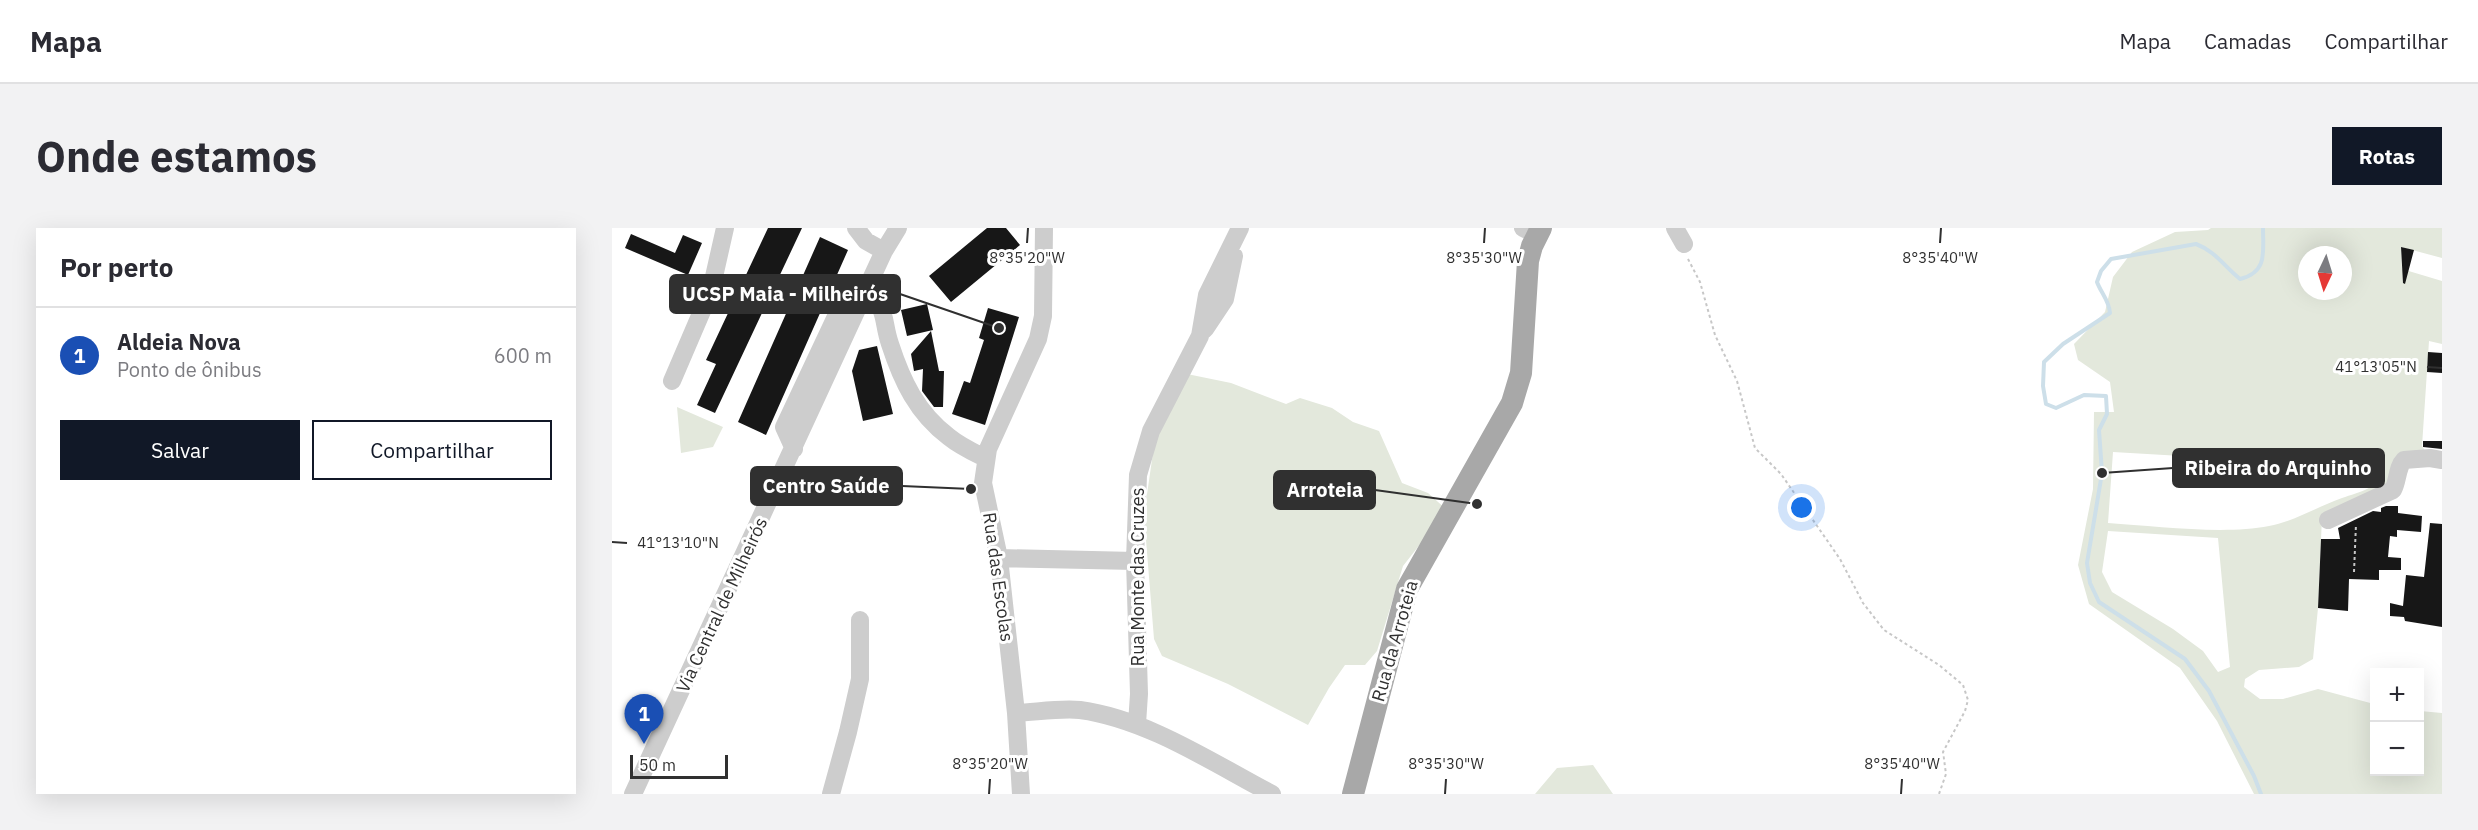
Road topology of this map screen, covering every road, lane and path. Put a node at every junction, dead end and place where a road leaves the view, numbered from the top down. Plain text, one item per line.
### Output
1 (725, 228) edge
2 (856, 228) edge
3 (898, 228) edge
4 (1044, 228) edge
5 (1240, 228) edge
6 (1533, 230) edge
7 (1679, 236) edge
8 (884, 251) junction
9 (868, 287) junction
10 (672, 381) dead end
11 (985, 459) junction
12 (2442, 460) edge
13 (2356, 507) junction
14 (2328, 519) dead end
15 (999, 558) junction
16 (1135, 561) junction
17 (2354, 572) dead end
18 (860, 620) dead end
19 (1016, 713) junction
20 (1137, 724) junction
21 (633, 794) edge
22 (831, 794) edge
23 (1021, 794) edge
24 (1272, 794) edge
25 (1353, 794) edge
26 (1939, 794) edge

1 - 10 street
2 - 8 street
3 - 8 street
4 - 11 street, Rua das Escolas
5 - 16 street, Rua Monte das Cruzes
6 - 25 main road, Rua da Arroteia
7 - 26 path
8 - 9 street
9 - 11 street
9 - 21 street, Via Central de Milheirós
11 - 15 street, Rua das Escolas
12 - 13 street
13 - 14 street
13 - 17 path
15 - 16 street
15 - 19 street, Rua das Escolas
16 - 20 street, Rua Monte das Cruzes
18 - 22 street
19 - 20 street
19 - 23 street, Rua das Escolas
20 - 24 street

